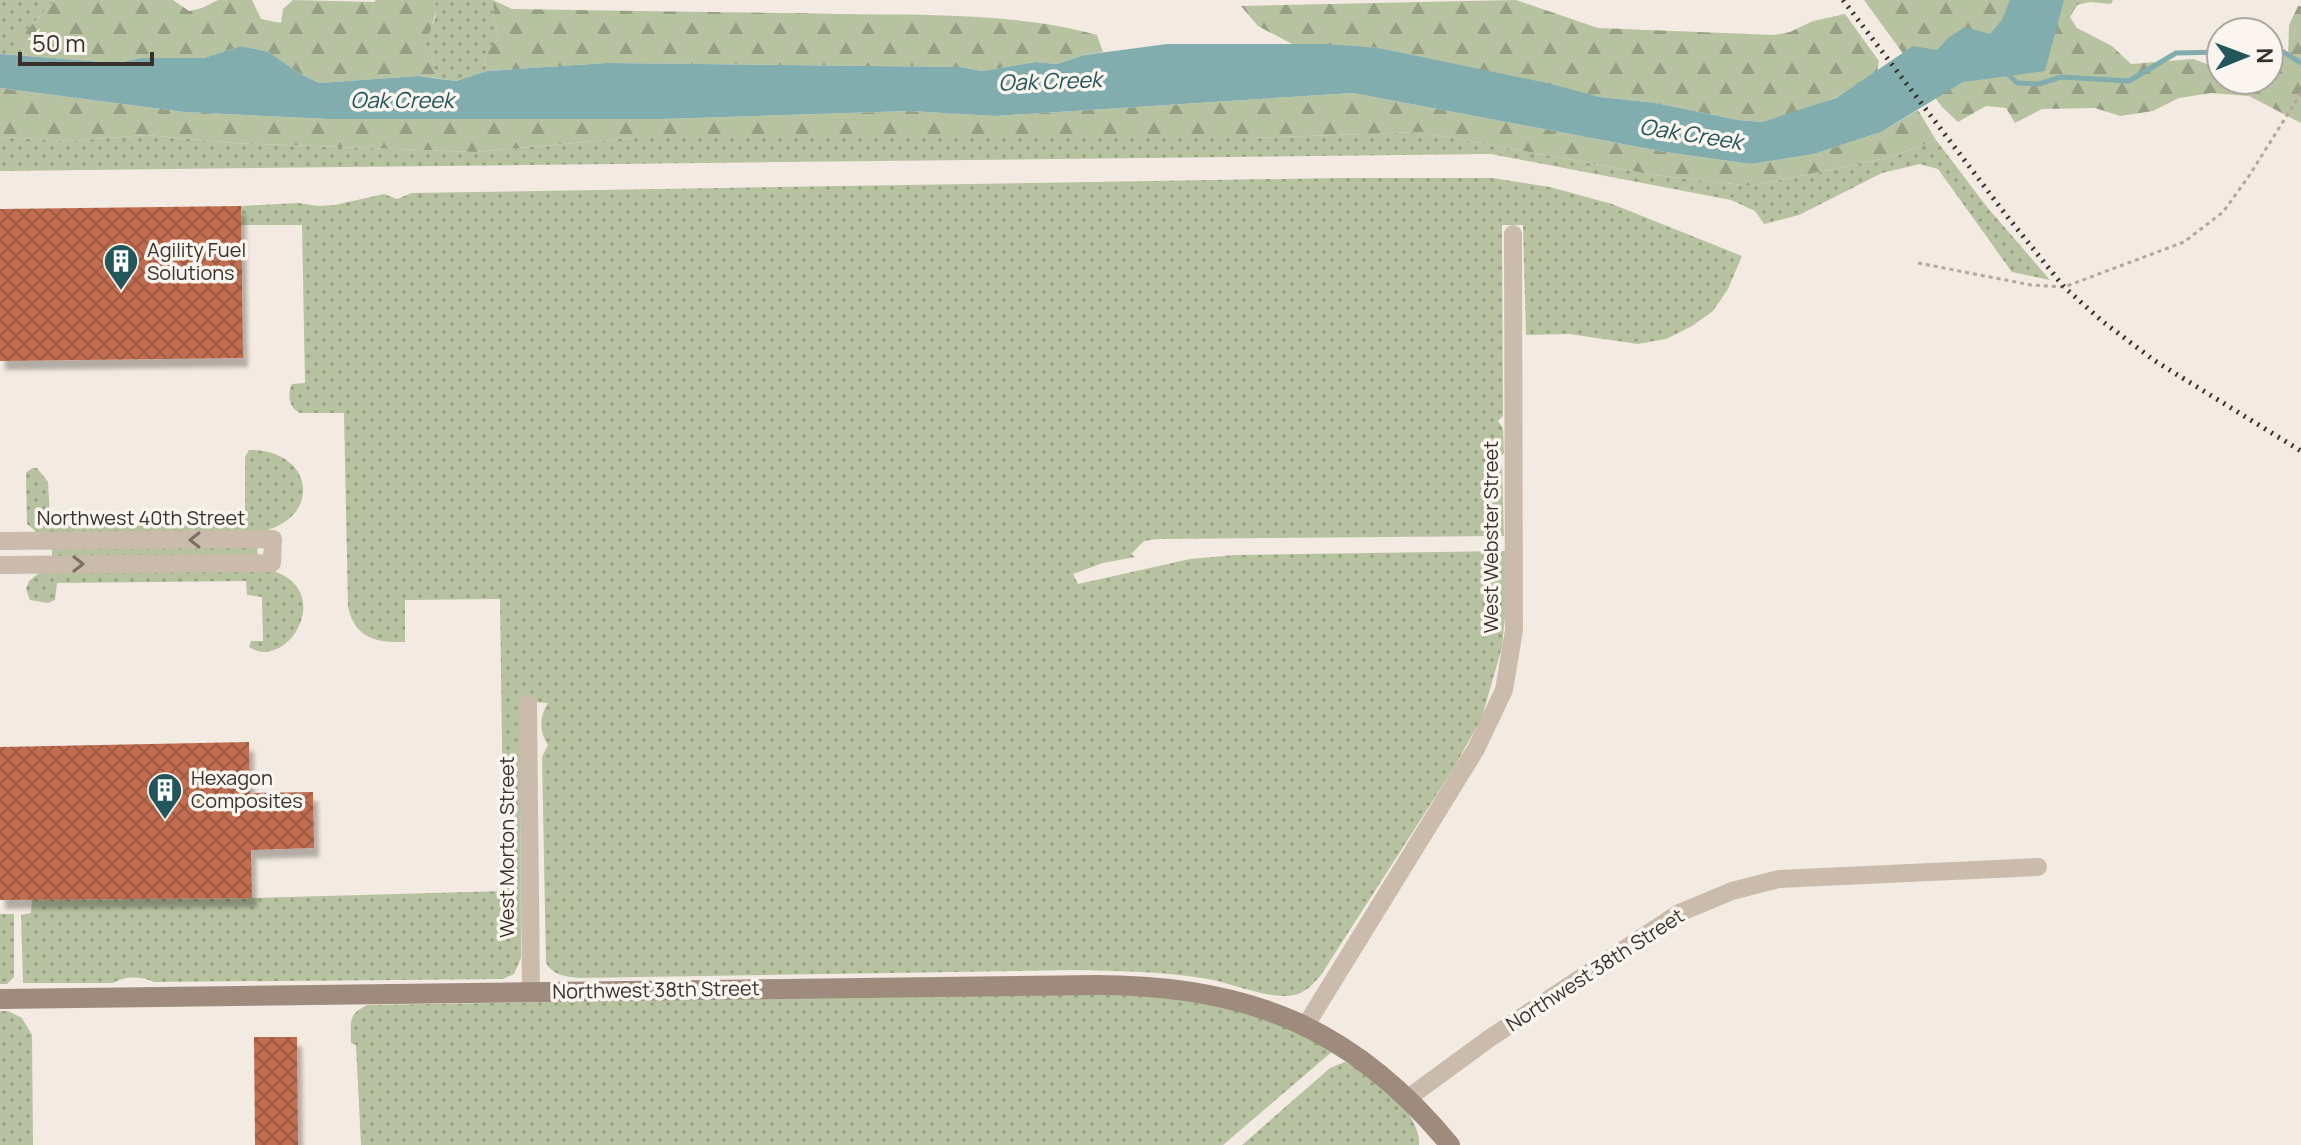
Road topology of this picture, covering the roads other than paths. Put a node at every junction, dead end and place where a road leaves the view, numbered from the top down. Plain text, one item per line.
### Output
1 (1513, 234) dead end
2 (0, 541) edge
3 (0, 565) edge
4 (528, 703) dead end
5 (2038, 867) dead end
6 (531, 992) junction
7 (0, 999) edge
8 (1306, 1025) junction
9 (1408, 1098) junction
10 (1450, 1145) edge

1 - 8 street, West Webster Street
3 -> 2 street, Northwest 40th Street
4 - 6 street, West Morton Street
5 - 9 street, Northwest 38th Street
6 - 7 main road, Northwest 38th Street
6 - 8 main road, Northwest 38th Street
8 - 9 main road, Northwest 38th Street
9 - 10 main road, Northwest 38th Street

